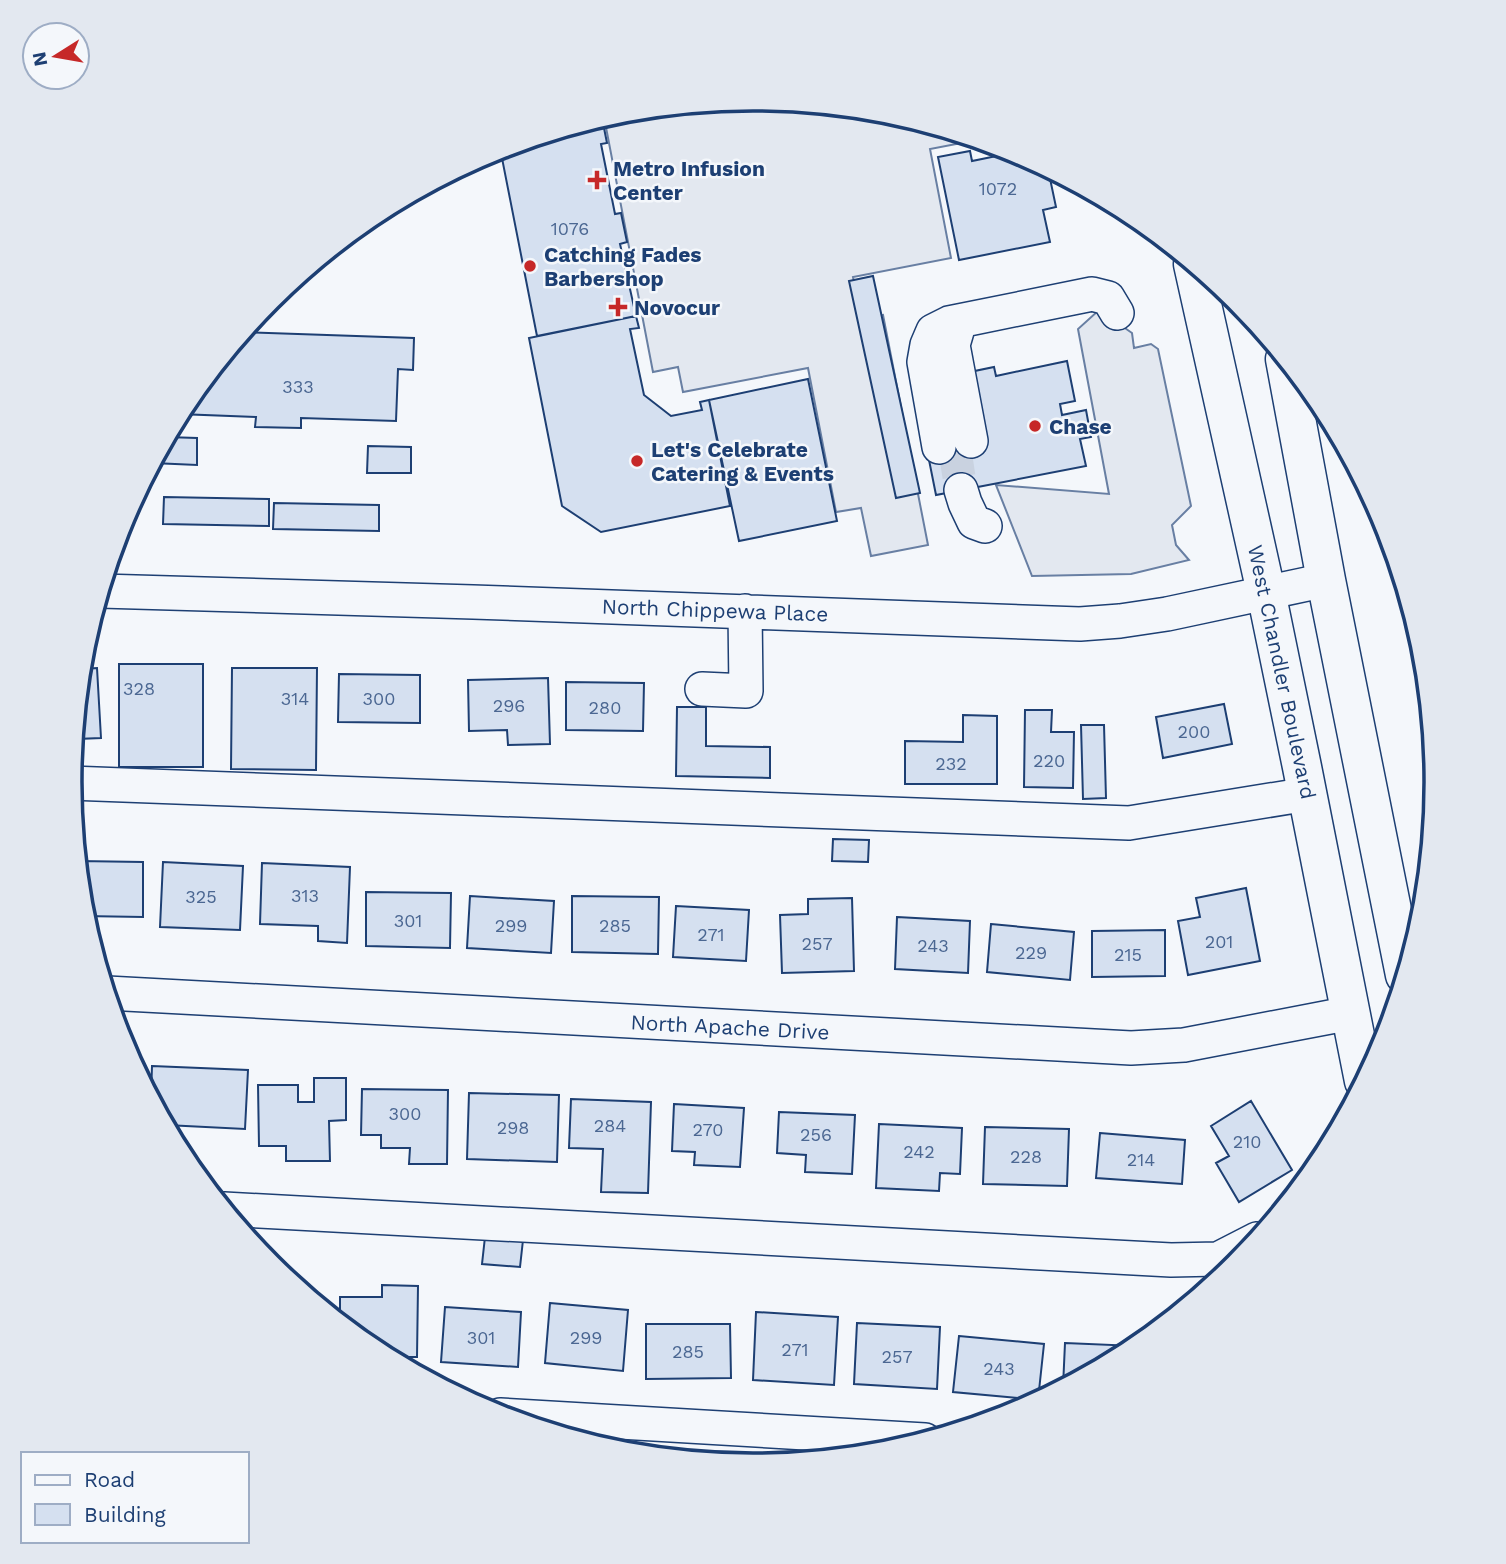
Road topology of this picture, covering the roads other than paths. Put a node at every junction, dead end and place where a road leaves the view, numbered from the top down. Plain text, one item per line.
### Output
1 (1196, 279) edge
2 (1117, 313) dead end
3 (1289, 379) edge
4 (955, 444) tunnel mouth
5 (963, 490) tunnel mouth
6 (979, 524) dead end
7 (1326, 580) junction
8 (110, 590) edge
9 (1266, 592) junction
10 (745, 611) junction
11 (702, 690) dead end
12 (82, 783) edge
13 (1308, 794) junction
14 (1401, 956) edge
15 (117, 994) edge
16 (1351, 1013) junction
17 (1361, 1066) edge
18 (237, 1210) edge
19 (1230, 1253) edge
20 (538, 1417) edge
21 (887, 1439) edge

1 - 9 main road, West Chandler Boulevard
2 - 4 street
3 - 7 main road
5 - 6 street
7 - 9 street, North Chippewa Place
7 - 14 main road
8 - 10 street, North Chippewa Place
9 - 10 street, North Chippewa Place
9 - 13 main road, West Chandler Boulevard
10 - 11 street
12 - 13 street
13 - 16 main road, West Chandler Boulevard
15 - 16 street, North Apache Drive
16 - 17 main road, West Chandler Boulevard
18 - 19 street
20 - 21 street

